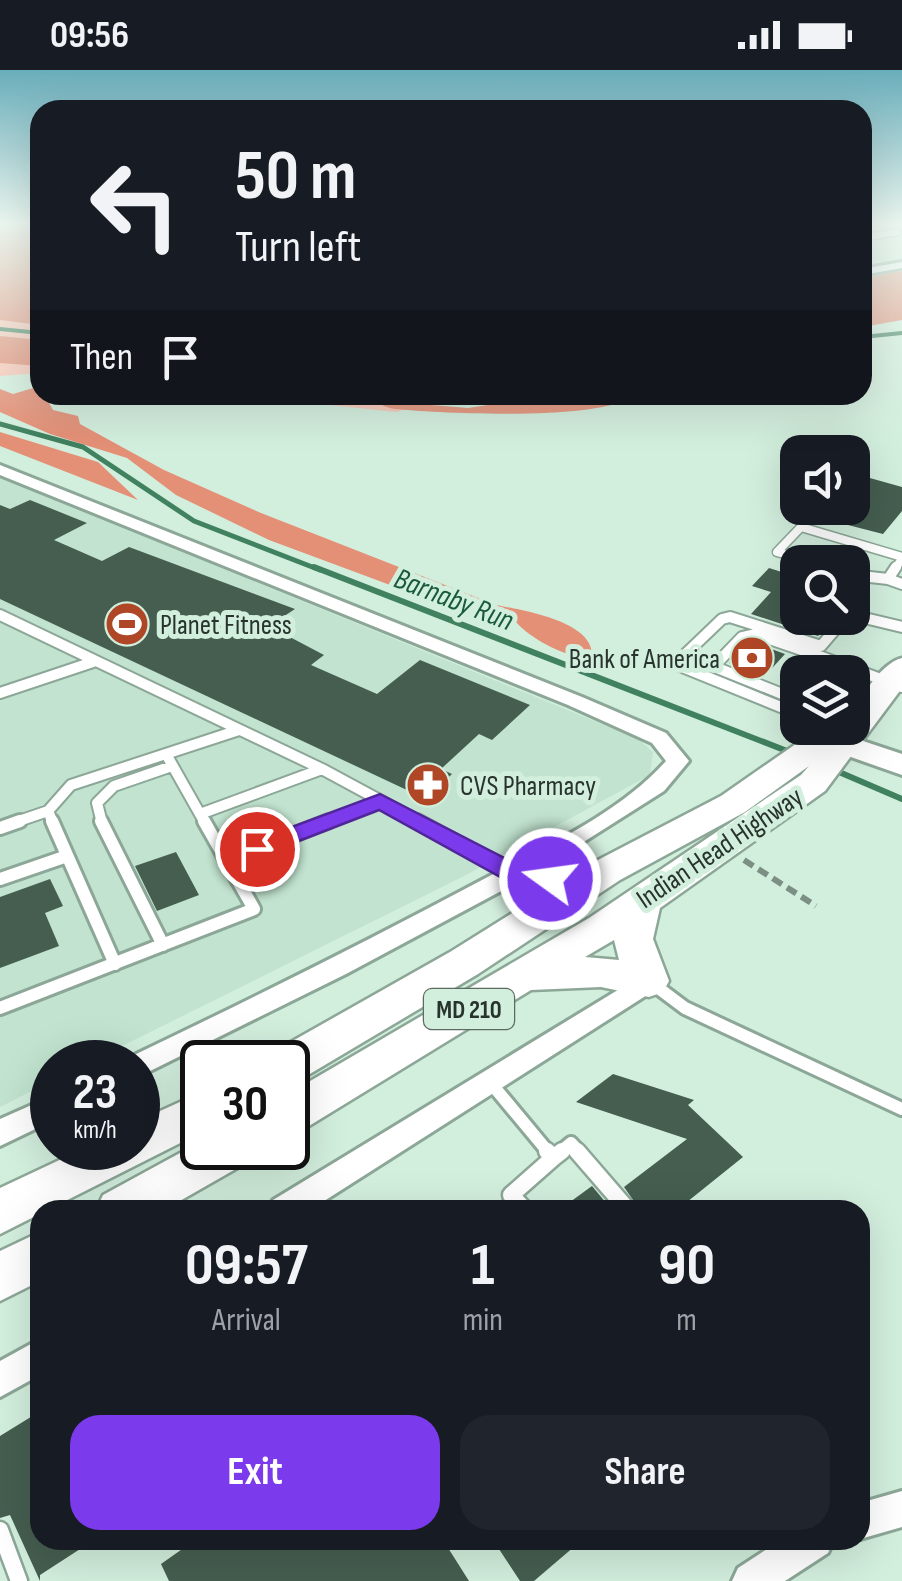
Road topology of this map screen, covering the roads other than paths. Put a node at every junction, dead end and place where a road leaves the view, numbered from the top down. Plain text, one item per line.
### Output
1 (0, 470) edge
2 (784, 545) edge
3 (860, 545) edge
4 (870, 548) edge
5 (902, 558) edge
6 (870, 577) edge
7 (888, 579) junction
8 (902, 584) edge
9 (870, 614) edge
10 (0, 616) edge
11 (902, 627) edge
12 (780, 633) edge
13 (786, 635) edge
14 (830, 635) edge
15 (685, 655) junction
16 (816, 655) edge
17 (94, 662) junction
18 (715, 665) junction
19 (870, 671) edge
20 (898, 679) edge
21 (0, 693) edge
22 (780, 693) edge
23 (778, 707) edge
24 (239, 730) junction
25 (831, 748) edge
26 (169, 760) junction
27 (902, 766) edge
28 (322, 769) junction
29 (380, 801) junction
30 (48, 812) junction
31 (200, 814) junction
32 (0, 828) edge
33 (68, 856) junction
34 (226, 861) junction
35 (607, 871) junction
36 (512, 873) junction
37 (0, 880) edge
38 (645, 896) junction
39 (163, 944) junction
40 (114, 964) junction
41 (524, 976) junction
42 (649, 982) junction
43 (0, 1008) edge
44 (310, 1052) edge
45 (160, 1055) edge
46 (490, 1082) junction
47 (310, 1103) edge
48 (902, 1109) edge
49 (30, 1119) edge
50 (0, 1134) edge
51 (553, 1158) junction
52 (85, 1170) edge
53 (192, 1170) edge
54 (138, 1200) edge
55 (300, 1200) edge
56 (516, 1200) edge
57 (619, 1200) edge
58 (0, 1212) edge
59 (30, 1260) edge
60 (0, 1277) edge
61 (30, 1362) edge
62 (0, 1380) edge
63 (902, 1509) edge
64 (870, 1518) edge
65 (0, 1530) edge
66 (793, 1550) edge
67 (19, 1581) edge
68 (751, 1581) edge

1 - 36 street
2 - 3 lane
4 - 5 lane
5 - 7 lane
6 - 7 lane
7 - 8 lane
9 - 11 lane
10 - 17 lane
12 - 15 lane
13 - 14 lane
15 - 18 lane
15 - 23 lane
16 - 18 lane
17 - 21 lane
17 - 24 lane
18 - 22 lane
19 - 20 lane
20 - 25 main road
24 - 26 lane
24 - 28 lane
25 - 27 main road
25 - 35 main road, Indian Head Highway / MD 210
25 - 38 main road, Indian Head Highway / MD 210
26 - 30 lane
26 - 31 lane
26 - 39 lane
28 - 29 lane
28 - 31 lane
29 - 34 lane
29 - 36 lane
30 - 32 lane
30 - 33 lane
31 - 34 lane
33 - 37 lane
33 - 40 lane
34 - 39 lane
35 - 36 street
35 - 44 main road, Indian Head Highway / MD 210
36 - 45 street
38 - 41 main road, Indian Head Highway / MD 210
38 - 42 main road
39 - 40 lane
40 - 43 lane
41 - 42 main road
41 - 47 main road, Indian Head Highway / MD 210
42 - 46 street
42 - 48 lane
46 - 51 lane
46 - 55 street
49 - 50 street
51 - 56 lane
51 - 57 lane
52 - 58 main road
53 - 54 main road
59 - 60 main road
61 - 62 street
63 - 64 street
65 - 67 lane
66 - 68 street

